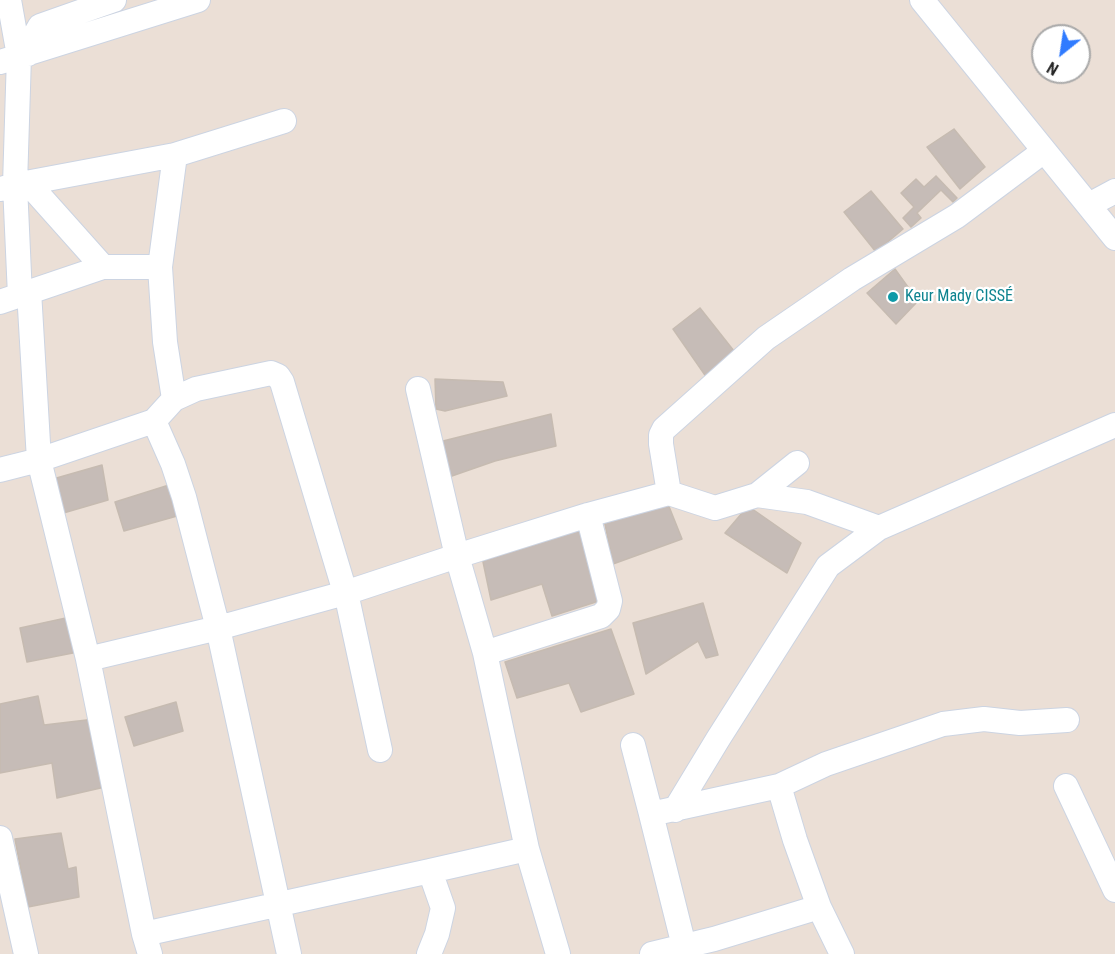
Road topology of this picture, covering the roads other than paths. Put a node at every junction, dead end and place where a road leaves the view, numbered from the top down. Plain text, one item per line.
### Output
1 (9, 0) edge
2 (114, 0) edge
3 (198, 0) edge
4 (922, 0) edge
5 (16, 57) edge
6 (284, 122) dead end
7 (1044, 151) junction
8 (175, 155) junction
9 (14, 186) edge
10 (1115, 191) edge
11 (1089, 205) junction
12 (1115, 238) edge
13 (103, 267) junction
14 (160, 267) junction
15 (16, 297) edge
16 (418, 388) dead end
17 (174, 399) junction
18 (154, 421) junction
19 (1115, 425) edge
20 (39, 460) junction
21 (797, 463) dead end
22 (0, 471) edge
23 (669, 493) junction
24 (757, 495) junction
25 (588, 515) junction
26 (879, 528) junction
27 (457, 556) junction
28 (345, 594) junction
29 (218, 628) junction
30 (485, 653) junction
31 (88, 659) junction
32 (1067, 720) dead end
33 (633, 746) dead end
34 (380, 750) dead end
35 (779, 786) junction
36 (1066, 786) dead end
37 (675, 810) junction
38 (651, 814) junction
39 (0, 838) edge
40 (527, 849) junction
41 (430, 871) junction
42 (1115, 890) edge
43 (279, 904) junction
44 (819, 907) junction
45 (10, 930) edge
46 (147, 944) edge
47 (684, 946) junction
48 (722, 947) edge
49 (26, 954) edge
50 (289, 954) edge
51 (429, 954) edge
52 (558, 954) edge
53 (652, 954) edge
54 (842, 954) edge

1 - 5 street
2 - 5 street
3 - 5 street
4 - 7 street
5 - 9 street
6 - 8 street
7 - 11 street
7 - 23 street
8 - 9 street
8 - 14 street
9 - 13 street
9 - 15 street
10 - 11 street
11 - 12 street
13 - 14 street
13 - 15 street
14 - 17 street
15 - 20 street
16 - 27 street
17 - 18 street
17 - 28 street
18 - 20 street
18 - 29 street
19 - 26 street
20 - 22 street
20 - 31 street
21 - 24 street
23 - 24 street
23 - 25 street
24 - 26 street
25 - 27 street
25 - 30 street
26 - 37 street
27 - 28 street
27 - 30 street
28 - 29 street
28 - 34 street
29 - 31 street
29 - 43 street
30 - 40 street
31 - 46 street
32 - 35 street
33 - 38 street
35 - 37 street
35 - 44 street
36 - 42 street
37 - 38 street
38 - 47 street
39 - 45 street
40 - 41 street
40 - 52 street
41 - 43 street
41 - 51 street
43 - 46 street
43 - 50 street
44 - 48 street
44 - 54 street
45 - 49 street
47 - 48 street
47 - 53 street

